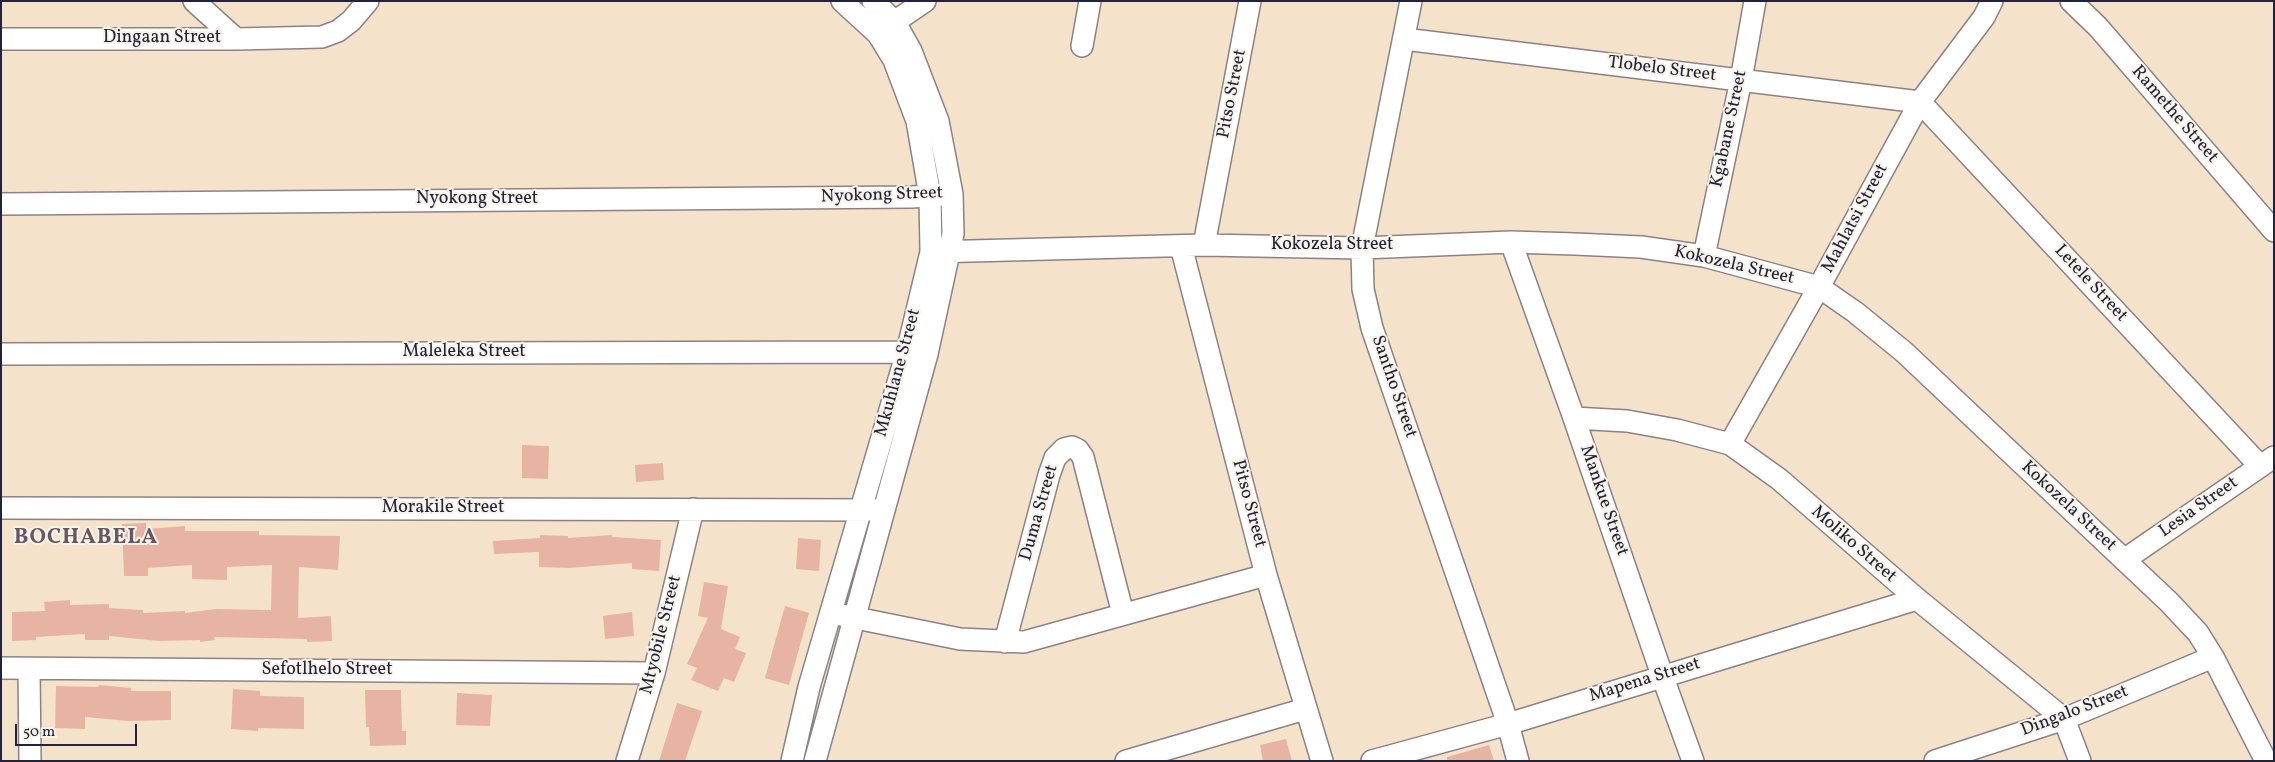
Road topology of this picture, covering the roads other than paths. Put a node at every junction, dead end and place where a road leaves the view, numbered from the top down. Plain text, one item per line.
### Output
1 (194, 1) edge
2 (368, 1) edge
3 (842, 1) edge
4 (873, 1) edge
5 (925, 1) edge
6 (1090, 1) edge
7 (1250, 1) edge
8 (1411, 1) edge
9 (1755, 1) edge
10 (1992, 1) edge
11 (2071, 1) edge
12 (886, 28) junction
13 (1, 39) edge
14 (236, 39) junction
15 (1404, 39) junction
16 (1082, 46) dead end
17 (1741, 80) junction
18 (1920, 102) junction
19 (952, 194) junction
20 (930, 196) junction
21 (1, 204) edge
22 (2274, 231) edge
23 (1510, 242) junction
24 (1204, 245) junction
25 (1181, 246) junction
26 (1362, 248) junction
27 (940, 252) junction
28 (1704, 256) junction
29 (1819, 287) junction
30 (917, 353) junction
31 (1, 354) edge
32 (1574, 418) junction
33 (1730, 444) junction
34 (2267, 461) edge
35 (1, 508) edge
36 (693, 509) junction
37 (861, 510) junction
38 (884, 510) junction
39 (2124, 560) junction
40 (1266, 575) junction
41 (1917, 599) junction
42 (831, 612) junction
43 (1123, 614) junction
44 (855, 618) junction
45 (1004, 642) junction
46 (2213, 657) junction
47 (1, 668) edge
48 (29, 669) junction
49 (654, 673) junction
50 (1662, 676) junction
51 (1305, 709) junction
52 (2064, 719) junction
53 (1508, 724) junction
54 (30, 761) edge
55 (627, 761) edge
56 (792, 761) edge
57 (815, 761) edge
58 (1126, 761) edge
59 (1322, 761) edge
60 (1372, 761) edge
61 (1518, 761) edge
62 (1693, 761) edge
63 (1935, 761) edge
64 (2080, 761) edge
65 (2266, 761) edge

1 - 14 street
2 - 14 street, Dingaan Street
3 - 12 street, Mkuhlane Street
4 - 12 street, Mkuhlane Street
5 - 12 street
6 - 16 street
7 - 24 street, Pitso Street
8 - 15 street, Santho Street
9 - 17 street, Kgabane Street
10 - 18 street, Mahlatsi Street
11 - 22 street, Ramethe Street
12 - 19 street, Mkuhlane Street
12 - 20 street, Mkuhlane Street
13 - 14 street, Dingaan Street
15 - 17 street, Tlobelo Street
15 - 26 street, Santho Street
17 - 18 street, Tlobelo Street
17 - 28 street, Kgabane Street
18 - 29 street, Mahlatsi Street
18 - 34 street, Letele Street
19 - 20 street, Nyokong Street
19 - 27 street, Mkuhlane Street
20 - 21 street, Nyokong Street
20 - 27 street, Mkuhlane Street
23 - 26 street, Kokozela Street
23 - 28 street, Kokozela Street
23 - 32 street, Mankue Street
24 - 25 street, Kokozela Street
24 - 26 street, Kokozela Street
25 - 27 street, Kokozela Street
25 - 40 street, Pitso Street
26 - 53 street, Santho Street
27 - 30 street, Mkuhlane Street
28 - 29 street, Kokozela Street
29 - 33 street, Mahlatsi Street
29 - 39 street, Kokozela Street
30 - 31 street, Maleleka Street
30 - 37 street, Mkuhlane Street
30 - 38 street, Mkuhlane Street
32 - 33 street, Moliko Street
32 - 50 street, Mankue Street
33 - 41 street, Moliko Street
34 - 39 street, Lesia Street
35 - 36 street, Morakile Street
36 - 37 street, Morakile Street
36 - 49 street, Mtyobile Street
37 - 38 street, Morakile Street
37 - 42 street, Mkuhlane Street
38 - 44 street, Mkuhlane Street
39 - 46 street, Kokozela Street
40 - 43 street
40 - 51 street, Pitso Street
41 - 50 street, Mapena Street
41 - 52 street, Moliko Street
42 - 44 street
42 - 56 street, Mkuhlane Street
43 - 45 street
43 - 45 street, Duma Street
44 - 45 street
44 - 57 street, Mkuhlane Street
46 - 52 street, Dingalo Street
46 - 65 street, Kokozela Street
47 - 48 street, Sefotlhelo Street
48 - 49 street, Sefotlhelo Street
48 - 54 street
49 - 55 street, Mtyobile Street
50 - 53 street, Mapena Street
50 - 62 street, Mankue Street
51 - 58 street
51 - 59 street, Pitso Street
52 - 63 street, Dingalo Street
52 - 64 street, Moliko Street
53 - 60 street, Mapena Street
53 - 61 street, Santho Street

